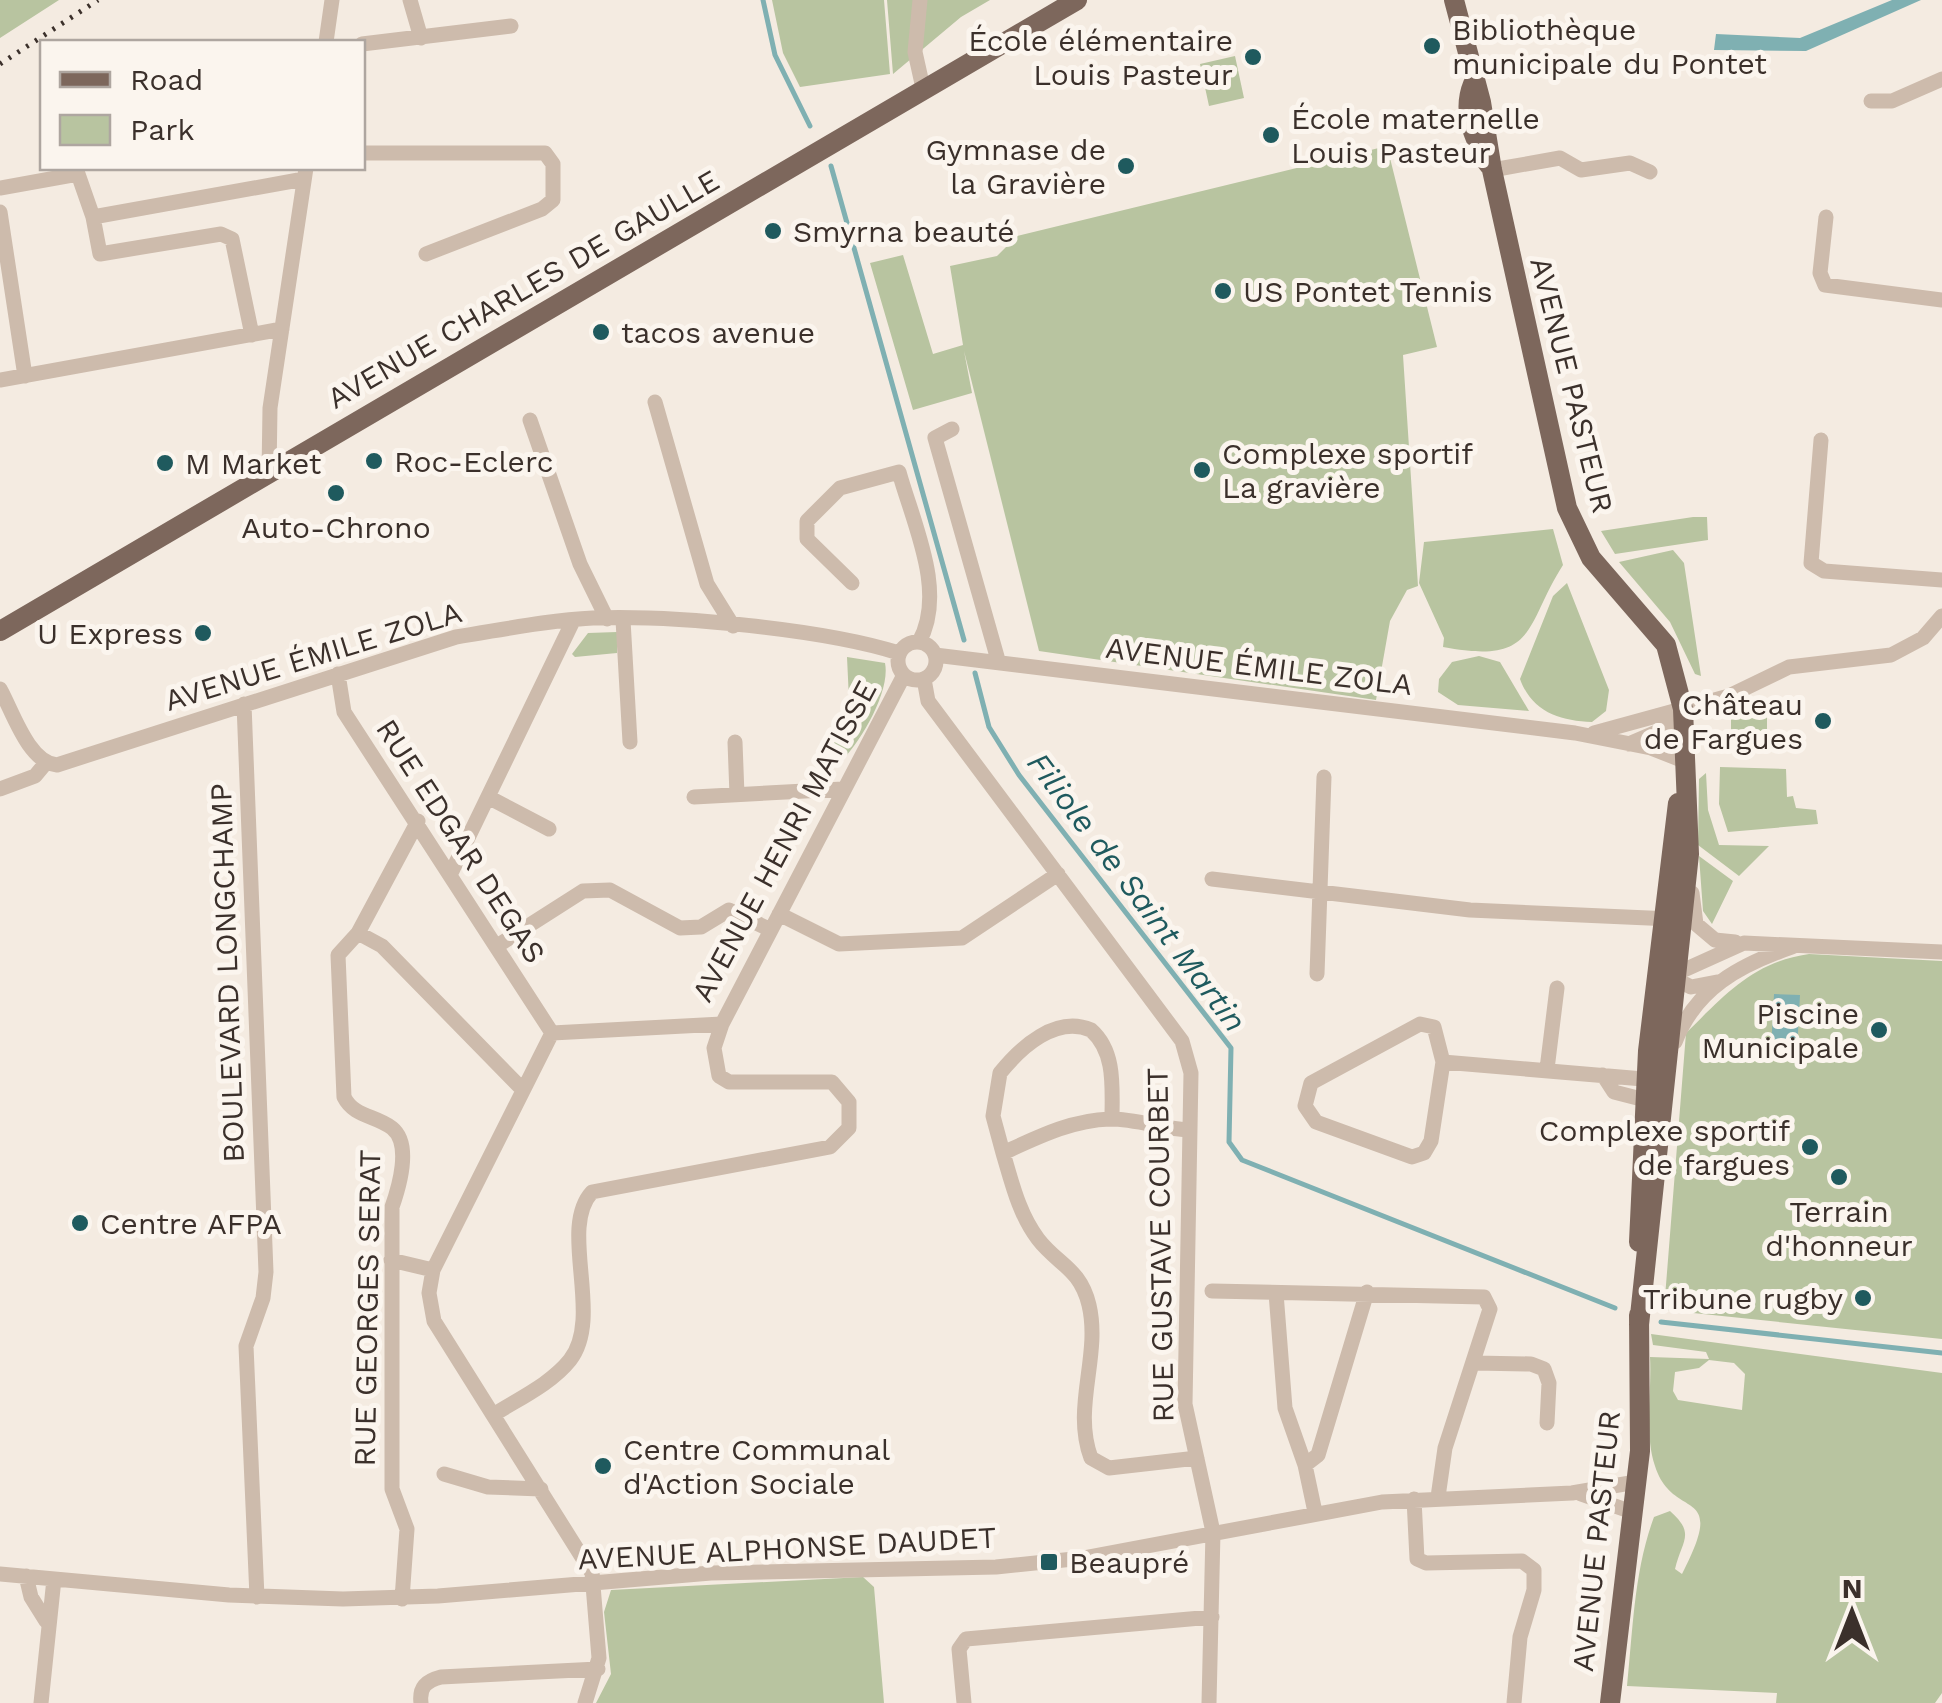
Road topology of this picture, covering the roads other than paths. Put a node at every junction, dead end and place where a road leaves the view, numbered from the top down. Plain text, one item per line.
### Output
1 (332, 0) edge
2 (410, 0) edge
3 (920, 0) edge
4 (1077, 0) edge
5 (1454, 0) edge
6 (511, 26) dead end
7 (421, 38) junction
8 (326, 40) edge
9 (365, 44) edge
10 (1942, 79) edge
11 (923, 88) junction
12 (1870, 102) dead end
13 (365, 153) edge
14 (1492, 170) junction
15 (1650, 172) dead end
16 (305, 174) edge
17 (0, 188) edge
18 (0, 212) edge
19 (94, 217) junction
20 (1826, 217) dead end
21 (426, 254) dead end
22 (1942, 300) edge
23 (282, 329) junction
24 (252, 334) junction
25 (25, 376) junction
26 (0, 380) edge
27 (655, 402) dead end
28 (530, 420) dead end
29 (952, 429) dead end
30 (1821, 440) dead end
31 (268, 474) junction
32 (1942, 580) edge
33 (852, 583) dead end
34 (1942, 616) edge
35 (615, 620) junction
36 (573, 621) junction
37 (733, 626) junction
38 (0, 630) edge
39 (919, 642) junction
40 (899, 653) junction
41 (935, 655) junction
42 (998, 660) junction
43 (338, 674) junction
44 (904, 676) junction
45 (924, 679) junction
46 (0, 688) edge
47 (244, 704) junction
48 (1683, 709) junction
49 (1575, 734) junction
50 (630, 742) dead end
51 (735, 742) dead end
52 (1629, 744) junction
53 (1684, 761) junction
54 (45, 764) junction
55 (1324, 776) dead end
56 (0, 789) edge
57 (843, 789) junction
58 (737, 795) junction
59 (488, 797) junction
60 (694, 797) dead end
61 (418, 821) junction
62 (548, 829) dead end
63 (1689, 854) junction
64 (451, 873) junction
65 (1058, 874) junction
66 (1212, 879) dead end
67 (1322, 891) junction
68 (778, 914) junction
69 (1670, 922) junction
70 (770, 930) junction
71 (358, 934) junction
72 (1744, 943) junction
73 (1800, 944) junction
74 (497, 946) junction
75 (1942, 952) edge
76 (1317, 974) dead end
77 (1674, 977) junction
78 (1719, 981) junction
79 (1557, 988) dead end
80 (1654, 998) junction
81 (722, 1024) junction
82 (552, 1033) junction
83 (1670, 1053) junction
84 (1443, 1062) junction
85 (1547, 1070) junction
86 (1603, 1076) junction
87 (1658, 1089) junction
88 (523, 1090) junction
89 (1112, 1119) junction
90 (1190, 1130) junction
91 (1004, 1153) junction
92 (391, 1260) junction
93 (433, 1270) junction
94 (1212, 1291) dead end
95 (1367, 1292) junction
96 (1276, 1293) junction
97 (1475, 1362) junction
98 (493, 1415) junction
99 (1548, 1423) dead end
100 (1196, 1458) junction
101 (1305, 1466) junction
102 (444, 1474) dead end
103 (1636, 1482) junction
104 (541, 1488) junction
105 (1572, 1492) junction
106 (1438, 1496) junction
107 (1414, 1499) junction
108 (1315, 1512) junction
109 (1632, 1512) junction
110 (1213, 1532) junction
111 (0, 1574) edge
112 (26, 1576) junction
113 (54, 1579) junction
114 (592, 1583) junction
115 (256, 1597) junction
116 (402, 1599) junction
117 (1212, 1617) junction
118 (46, 1621) junction
119 (598, 1669) junction
120 (41, 1703) edge
121 (420, 1703) edge
122 (586, 1703) edge
123 (964, 1703) edge
124 (1209, 1703) edge
125 (1514, 1703) edge
126 (1610, 1703) edge

1 - 8 street
2 - 7 street
3 - 11 street
4 - 11 main road, AVENUE CHARLES DE GAULLE
5 - 14 main road, AVENUE PASTEUR
6 - 7 street
7 - 9 street
10 - 12 street
11 - 31 main road, AVENUE CHARLES DE GAULLE
13 - 21 street
14 - 15 street
14 - 48 main road, AVENUE PASTEUR
16 - 19 street
16 - 23 street
17 - 19 street
18 - 25 street
19 - 24 street
20 - 22 street
23 - 24 street
23 - 31 street
24 - 25 street
25 - 26 street
27 - 37 street
28 - 35 street
29 - 42 street
30 - 32 street
31 - 38 main road, AVENUE CHARLES DE GAULLE
33 - 39 street
34 - 48 street, AVENUE ÉMILE ZOLA
35 - 36 street, AVENUE ÉMILE ZOLA
35 - 37 street, AVENUE ÉMILE ZOLA
35 - 50 street
36 - 43 street, AVENUE ÉMILE ZOLA
36 - 59 street
37 - 40 street, AVENUE ÉMILE ZOLA
39 - 40 street
39 - 41 street
40 - 44 street
41 - 42 street, AVENUE ÉMILE ZOLA
41 - 45 street
42 - 49 street, AVENUE ÉMILE ZOLA
43 - 47 street, AVENUE ÉMILE ZOLA
43 - 61 street, RUE EDGAR DEGAS
44 - 45 street
44 - 57 street, AVENUE HENRI MATISSE
45 - 65 street, RUE GUSTAVE COURBET
46 - 54 street
47 - 54 street, AVENUE ÉMILE ZOLA
47 - 115 street, BOULEVARD LONGCHAMP
48 - 49 street, AVENUE ÉMILE ZOLA
48 - 52 street
48 - 53 main road, AVENUE PASTEUR
49 - 52 street, AVENUE ÉMILE ZOLA
51 - 58 street
52 - 53 street, AVENUE ÉMILE ZOLA
53 - 63 main road, AVENUE PASTEUR
53 - 69 main road, AVENUE PASTEUR
54 - 56 street, AVENUE ÉMILE ZOLA
55 - 67 street
57 - 58 street
57 - 68 street, AVENUE HENRI MATISSE
58 - 60 street
59 - 62 street
59 - 64 street
61 - 64 street, RUE EDGAR DEGAS
61 - 71 street
63 - 69 main road, AVENUE PASTEUR
63 - 72 street
64 - 74 street, RUE EDGAR DEGAS
65 - 68 street
65 - 90 street, RUE GUSTAVE COURBET
66 - 67 street
67 - 69 street
67 - 76 street
68 - 70 street, AVENUE HENRI MATISSE
69 - 77 main road, AVENUE PASTEUR
69 - 80 main road, AVENUE PASTEUR
70 - 74 street
70 - 81 street, AVENUE HENRI MATISSE
71 - 88 street
71 - 92 street, RUE GEORGES SERAT
72 - 73 street
72 - 77 street
73 - 75 street
73 - 78 street
74 - 82 street, RUE EDGAR DEGAS
77 - 78 street
77 - 80 street
77 - 83 main road, AVENUE PASTEUR
78 - 83 street
79 - 85 street
80 - 87 main road, AVENUE PASTEUR
81 - 82 street, AVENUE HENRI MATISSE
81 - 98 street
82 - 88 street
83 - 87 main road, AVENUE PASTEUR
84 - 84 street
84 - 85 street
85 - 86 street
86 - 87 street
86 - 87 street
87 - 103 main road, AVENUE PASTEUR
88 - 93 street
89 - 90 street
89 - 91 street
89 - 91 street
90 - 100 street, RUE GUSTAVE COURBET
91 - 100 street
92 - 93 street
92 - 116 street, RUE GEORGES SERAT
93 - 98 street
94 - 96 street
95 - 96 street
95 - 97 street
95 - 101 street
96 - 101 street
97 - 99 street
97 - 106 street
98 - 104 street
100 - 110 street, RUE GUSTAVE COURBET
101 - 108 street
102 - 104 street
103 - 105 street, AVENUE ALPHONSE DAUDET
103 - 109 main road, AVENUE PASTEUR
104 - 114 street
105 - 106 street, AVENUE ALPHONSE DAUDET
105 - 109 street, AVENUE ALPHONSE DAUDET
106 - 107 street, AVENUE ALPHONSE DAUDET
107 - 108 street, AVENUE ALPHONSE DAUDET
107 - 125 street
108 - 110 street, AVENUE ALPHONSE DAUDET
109 - 126 main road, AVENUE PASTEUR
110 - 114 street, AVENUE ALPHONSE DAUDET
110 - 117 street, RUE GUSTAVE COURBET
111 - 112 street, AVENUE ALPHONSE DAUDET
112 - 113 street, AVENUE ALPHONSE DAUDET
112 - 118 street
113 - 115 street, AVENUE ALPHONSE DAUDET
113 - 118 street
114 - 116 street, AVENUE ALPHONSE DAUDET
114 - 119 street
115 - 116 street, AVENUE ALPHONSE DAUDET
117 - 123 street
117 - 124 street, RUE GUSTAVE COURBET
118 - 120 street
119 - 121 street
119 - 122 street

